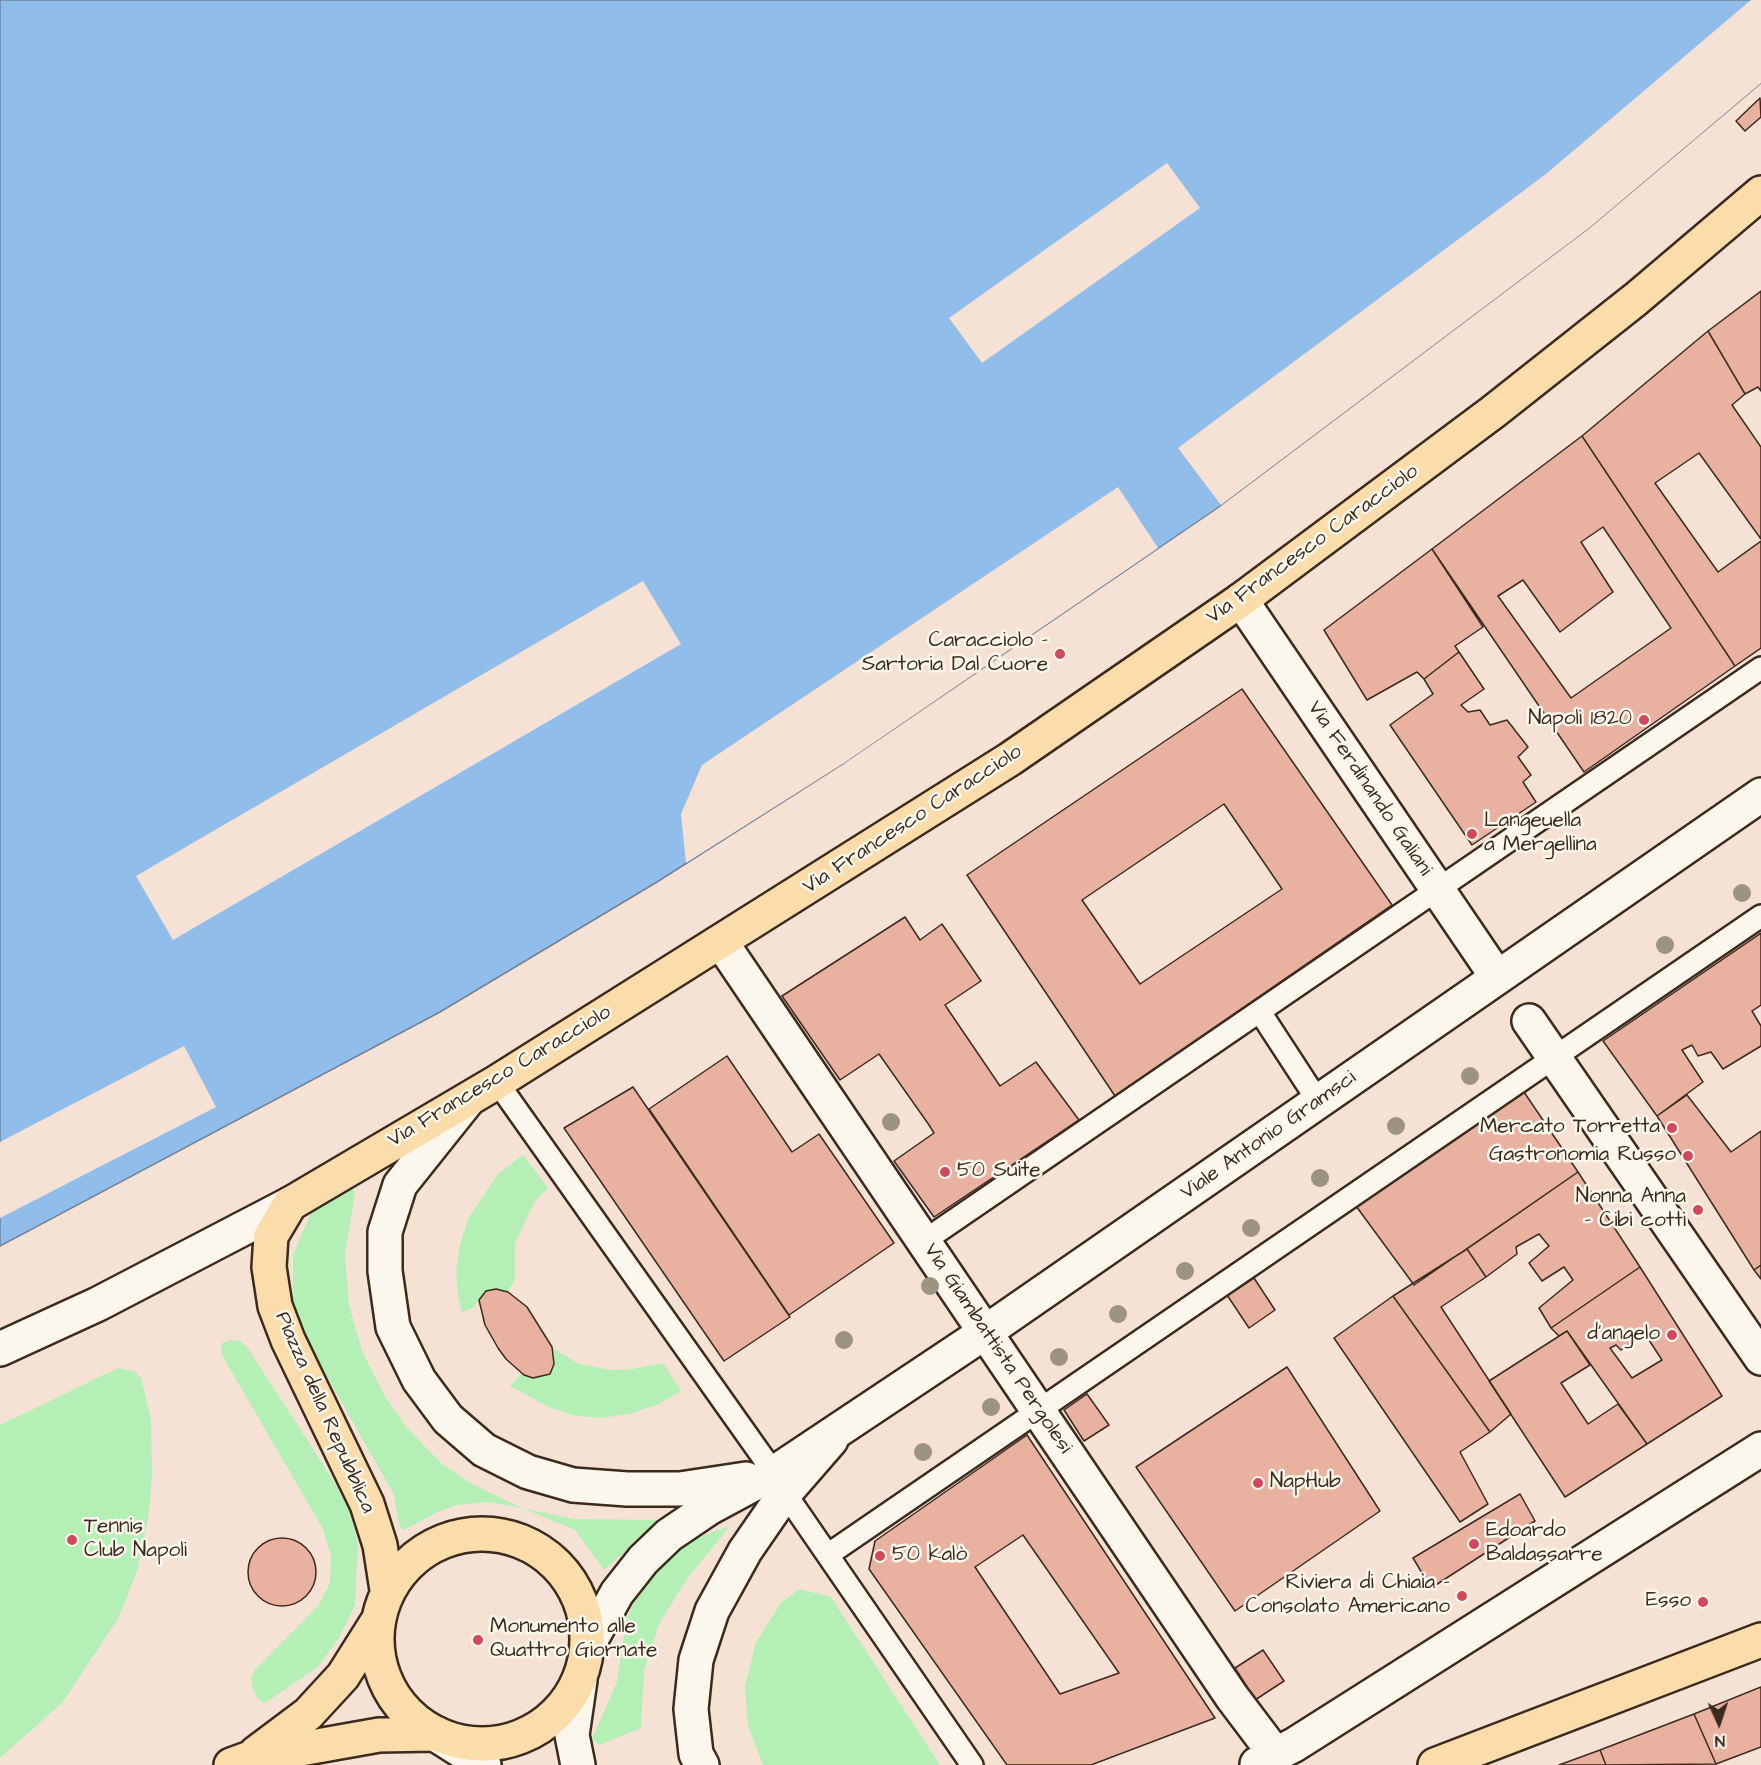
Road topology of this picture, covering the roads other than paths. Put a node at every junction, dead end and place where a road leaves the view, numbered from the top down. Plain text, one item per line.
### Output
1 (1761, 193) edge
2 (1241, 600) junction
3 (1761, 668) edge
4 (1761, 795) edge
5 (1437, 889) junction
6 (1761, 916) edge
7 (721, 942) junction
8 (1497, 977) junction
9 (1260, 1011) junction
10 (1529, 1021) dead end
11 (1554, 1058) junction
12 (483, 1090) junction
13 (1318, 1101) junction
14 (290, 1204) junction
15 (924, 1241) junction
16 (987, 1331) junction
17 (0, 1349) edge
18 (1761, 1358) edge
19 (1038, 1410) junction
20 (1761, 1449) edge
21 (780, 1483) junction
22 (829, 1554) junction
23 (387, 1590) junction
24 (377, 1622) junction
25 (1761, 1640) edge
26 (588, 1645) junction
27 (580, 1680) junction
28 (435, 1734) junction
29 (1267, 1761) edge
30 (240, 1762) edge
31 (484, 1765) edge
32 (578, 1765) edge
33 (702, 1765) edge
34 (972, 1765) edge
35 (1435, 1765) edge

1 - 2 main road, Via Francesco Caracciolo
2 - 5 street, Via Ferdinando Galiani
2 - 7 main road, Via Francesco Caracciolo
3 - 5 lane
4 - 8 street, Viale Antonio Gramsci
5 - 8 street, Via Ferdinando Galiani
5 - 9 lane
6 - 11 lane
7 - 12 main road, Via Francesco Caracciolo
7 - 15 street, Via Giambattista Pergolesi
8 - 13 street, Viale Antonio Gramsci
9 - 13 lane
9 - 15 lane
10 - 11 street
11 - 18 street
11 - 19 lane
12 - 14 main road, Via Francesco Caracciolo
12 - 21 lane
12 - 21 street
13 - 16 street, Viale Antonio Gramsci
14 - 17 street, Via Francesco Caracciolo
14 - 23 main road, Piazza della Repubblica
15 - 16 street, Via Giambattista Pergolesi
16 - 19 street, Via Giambattista Pergolesi
16 - 21 street, Viale Antonio Gramsci
19 - 22 lane
19 - 29 street, Via Giambattista Pergolesi
20 - 29 street
21 - 22 lane
21 - 26 street, Piazza della Repubblica
21 - 33 street
22 - 34 lane
23 - 24 main road, Piazza della Repubblica
23 - 26 main road, Piazza della Repubblica
24 - 28 main road, Piazza della Repubblica
24 - 30 main road
25 - 35 main road
26 - 27 main road, Piazza della Repubblica
27 - 28 main road, Piazza della Repubblica
27 - 32 street, Piazza della Repubblica
28 - 30 main road
28 - 31 street, Piazza della Repubblica

